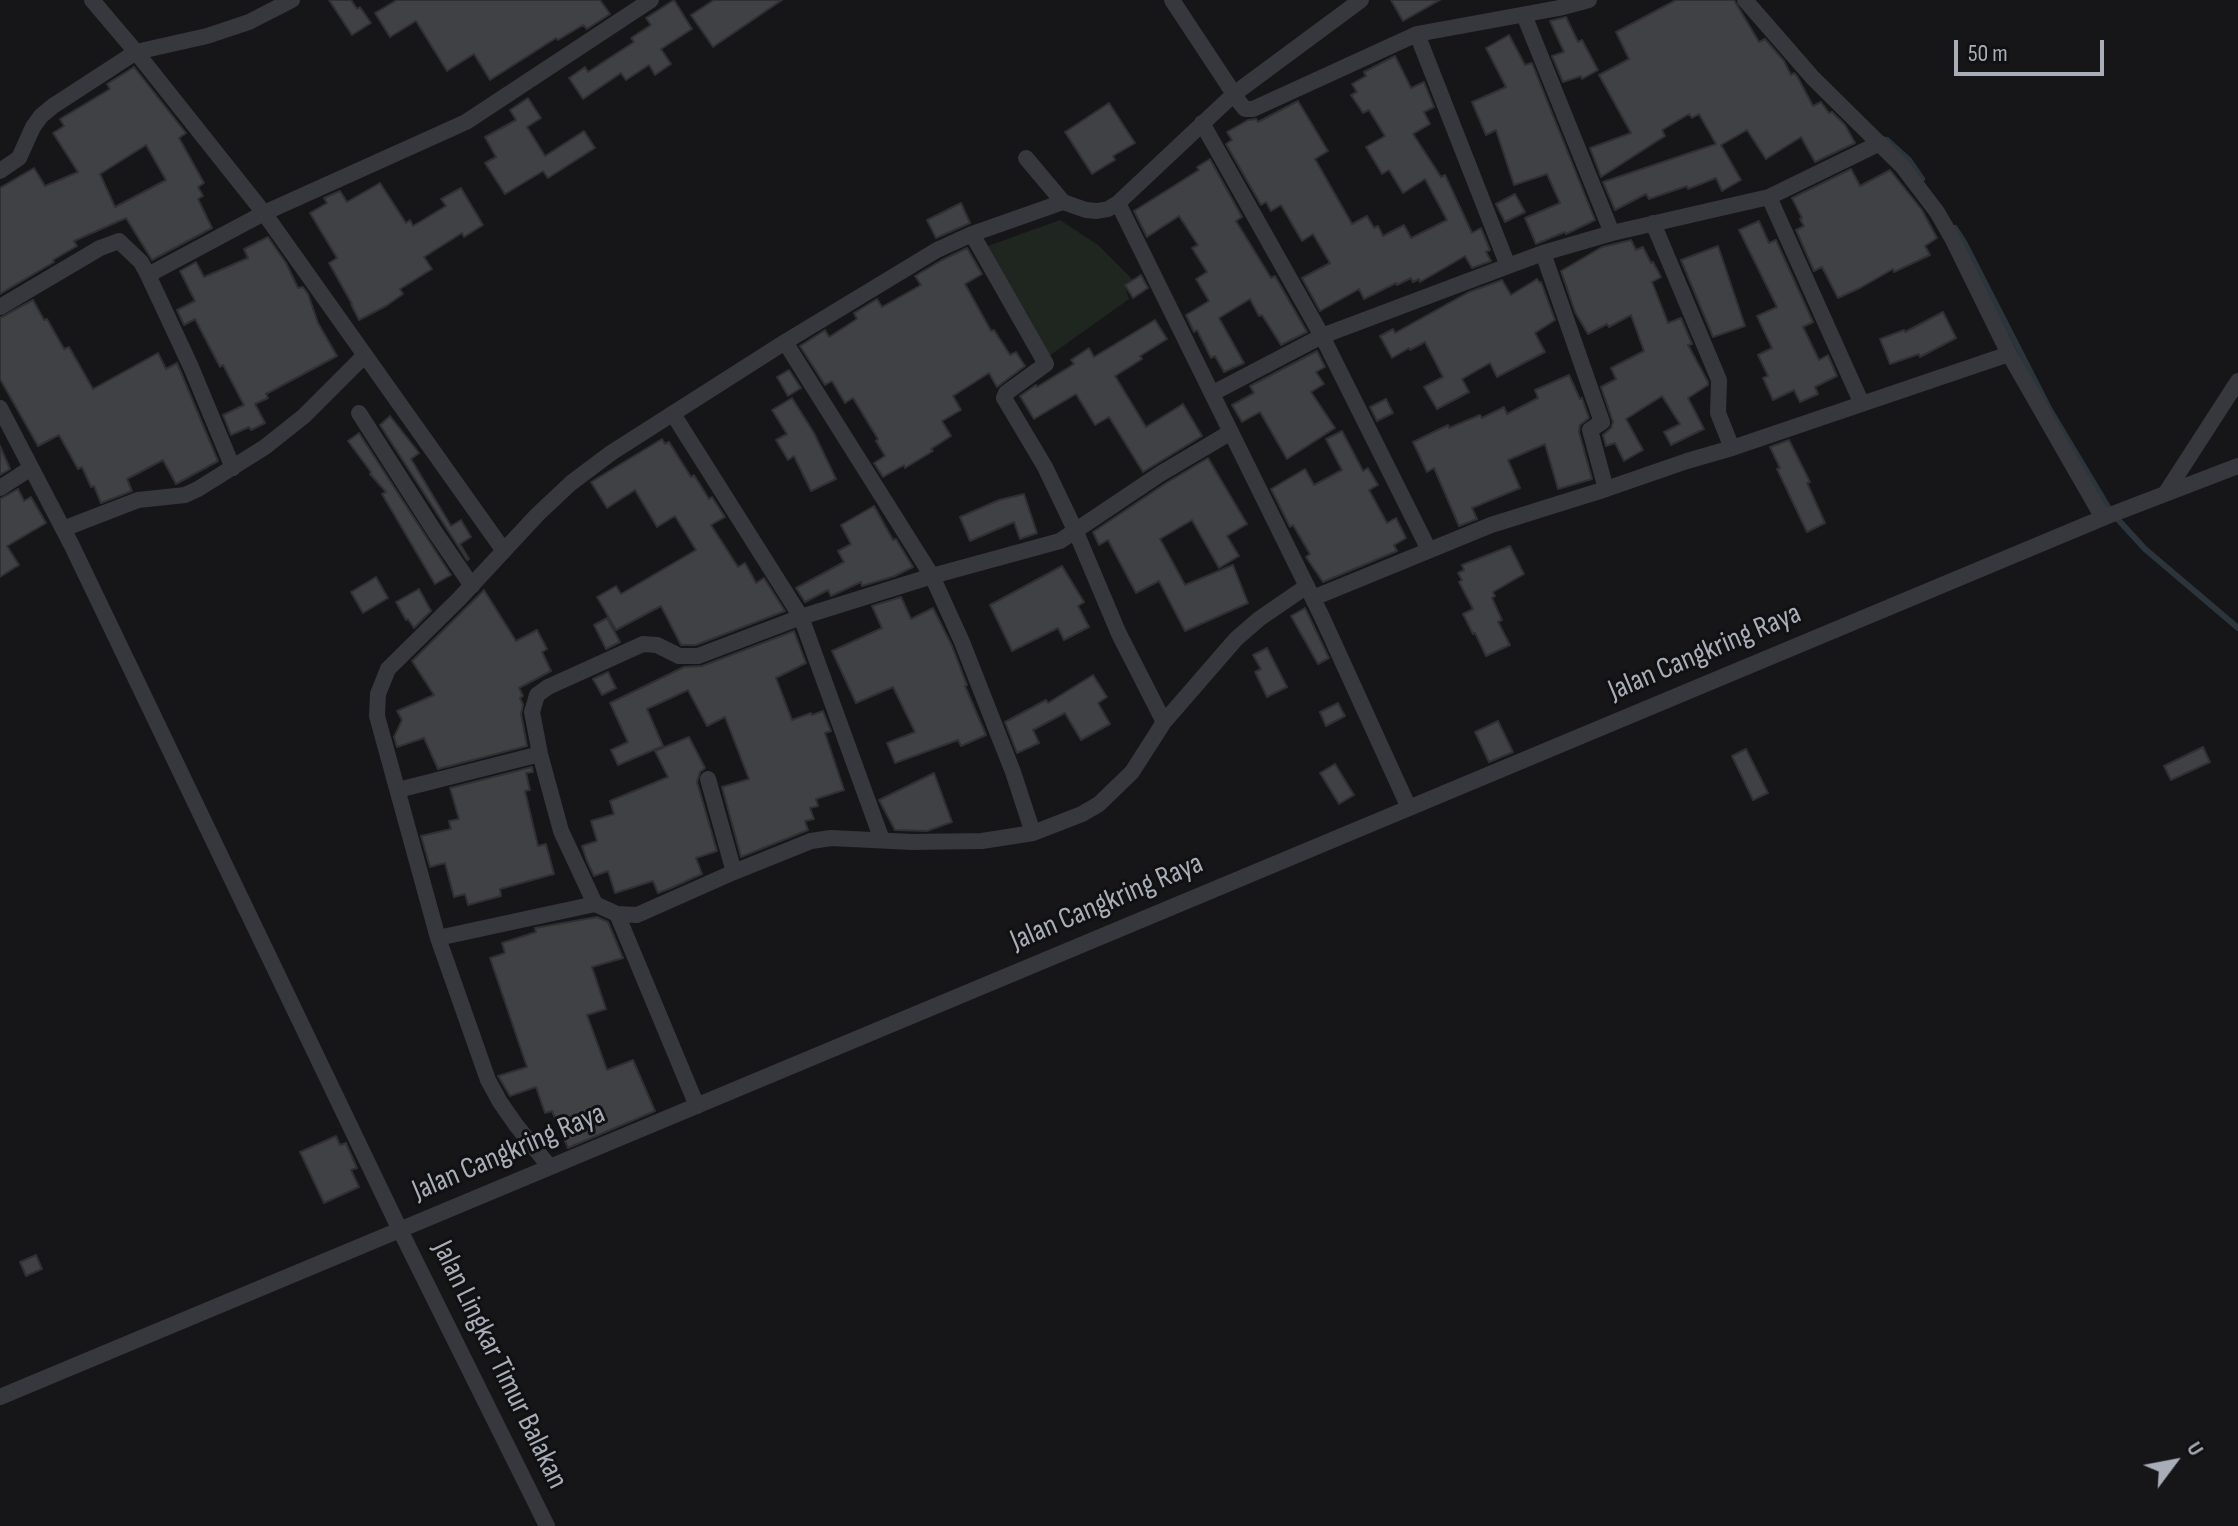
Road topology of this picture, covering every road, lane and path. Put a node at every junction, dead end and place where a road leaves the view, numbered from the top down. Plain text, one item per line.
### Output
1 (92, 0) edge
2 (292, 0) edge
3 (651, 0) edge
4 (1172, 0) edge
5 (1361, 0) edge
6 (1589, 0) edge
7 (1745, 0) edge
8 (1524, 15) junction
9 (1417, 34) junction
10 (136, 52) junction
11 (1234, 94) junction
12 (1202, 123) junction
13 (1880, 143) junction
14 (1026, 158) dead end
15 (0, 171) edge
16 (1769, 197) junction
17 (1063, 202) junction
18 (1118, 203) junction
19 (264, 213) junction
20 (1653, 223) junction
21 (1612, 233) junction
22 (972, 234) junction
23 (1543, 253) junction
24 (1508, 266) junction
25 (148, 275) junction
26 (0, 307) edge
27 (1322, 336) junction
28 (785, 342) junction
29 (2009, 354) junction
30 (365, 355) junction
31 (2238, 381) edge
32 (1213, 393) junction
33 (1862, 404) junction
34 (0, 408) edge
35 (359, 413) dead end
36 (673, 414) junction
37 (1231, 432) junction
38 (1732, 448) junction
39 (2238, 466) edge
40 (31, 468) junction
41 (233, 468) junction
42 (0, 488) edge
43 (1606, 489) junction
44 (2165, 494) junction
45 (2104, 517) junction
46 (63, 529) junction
47 (1076, 532) junction
48 (1429, 550) junction
49 (504, 551) junction
50 (932, 576) junction
51 (472, 586) junction
52 (1310, 592) junction
53 (801, 617) junction
54 (1164, 722) junction
55 (540, 754) junction
56 (708, 779) dead end
57 (398, 790) junction
58 (1409, 808) junction
59 (1033, 833) junction
60 (882, 840) junction
61 (734, 872) junction
62 (595, 904) junction
63 (617, 914) junction
64 (438, 938) junction
65 (697, 1106) junction
66 (549, 1166) junction
67 (400, 1230) junction
68 (0, 1397) edge
69 (547, 1526) edge

1 - 10 street
2 - 10 street
3 - 19 street
4 - 11 street
5 - 11 street
6 - 8 street
7 - 13 street
8 - 9 street
8 - 21 street
9 - 11 street
9 - 24 street
10 - 15 street
10 - 19 street
11 - 12 street
12 - 18 street
12 - 27 street
13 - 16 street
13 - 29 street
14 - 17 street
16 - 20 street
16 - 33 street
17 - 18 street
17 - 22 street
18 - 32 street
19 - 25 street
19 - 30 street
20 - 21 street
20 - 38 street
21 - 23 street
22 - 28 street
22 - 47 street
23 - 24 street
23 - 43 street
24 - 27 street
25 - 26 street
25 - 41 street
27 - 32 street
27 - 48 street
28 - 36 street
28 - 50 street
29 - 33 street
29 - 45 street
30 - 41 street
30 - 49 street
31 - 44 street
32 - 37 street
33 - 38 street
34 - 40 street, Jalan Lingkar Timur Balakan
35 - 51 street
36 - 49 street
36 - 53 street
37 - 47 street
37 - 52 street
38 - 43 street
39 - 44 street, Jalan Cangkring Raya
40 - 42 street
40 - 46 street, Jalan Lingkar Timur Balakan
41 - 46 street
43 - 48 street
44 - 45 street, Jalan Cangkring Raya
45 - 58 street, Jalan Cangkring Raya
46 - 67 street, Jalan Lingkar Timur Balakan
47 - 50 street
47 - 54 street
48 - 52 street
49 - 51 street
50 - 53 street
50 - 59 street
51 - 57 street
52 - 54 street
52 - 58 street
53 - 55 street
53 - 60 street
54 - 59 street
55 - 57 street
55 - 62 street
56 - 61 street
57 - 64 street
58 - 65 street, Jalan Cangkring Raya
59 - 60 street
60 - 61 street
61 - 63 street
62 - 63 street
62 - 64 street
63 - 65 street
64 - 66 street
65 - 66 street, Jalan Cangkring Raya
66 - 67 street, Jalan Cangkring Raya
67 - 68 street, Jalan Cangkring Raya
67 - 69 street, Jalan Lingkar Timur Balakan

